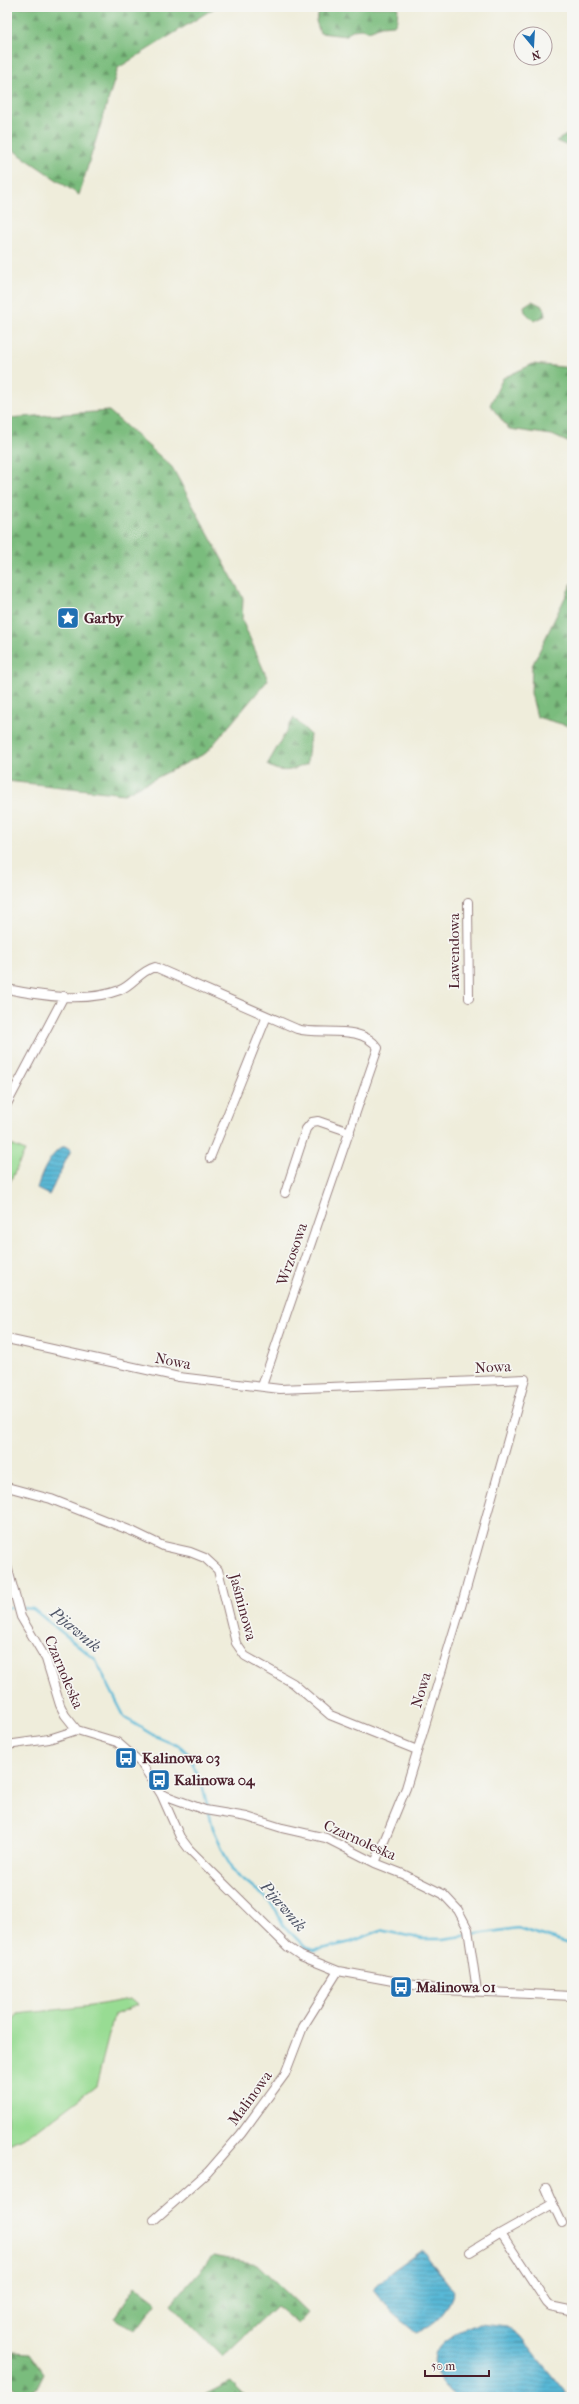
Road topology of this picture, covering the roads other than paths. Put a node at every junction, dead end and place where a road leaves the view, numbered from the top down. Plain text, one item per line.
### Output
1 (468, 903) dead end
2 (7, 989) edge
3 (64, 996) junction
4 (469, 998) dead end
5 (267, 1016) junction
6 (7, 1104) edge
7 (350, 1132) junction
8 (210, 1158) dead end
9 (285, 1194) dead end
10 (7, 1339) edge
11 (262, 1386) junction
12 (7, 1486) edge
13 (7, 1566) edge
14 (77, 1730) junction
15 (7, 1745) edge
16 (417, 1750) junction
17 (161, 1794) junction
18 (375, 1864) junction
19 (338, 1971) junction
20 (477, 1991) junction
21 (572, 1996) edge
22 (546, 2188) dead end
23 (553, 2204) junction
24 (154, 2220) dead end
25 (562, 2223) dead end
26 (501, 2233) junction
27 (470, 2252) dead end
28 (572, 2314) edge

1 - 4 street, Lawendowa
2 - 3 street, Wrzosowa
3 - 5 street, Wrzosowa
3 - 6 street
5 - 7 street, Wrzosowa
5 - 8 street
7 - 9 street
7 - 11 street, Wrzosowa
10 - 11 street, Nowa
11 - 16 street, Nowa
12 - 16 street, Jaśminowa
13 - 14 street, Czarnoleska
14 - 15 street
14 - 17 street, Czarnoleska
16 - 18 street, Nowa
17 - 18 street, Czarnoleska
17 - 19 street, Czarnoleska
18 - 20 street, Czarnoleska
19 - 20 street, Czarnoleska
19 - 24 street, Malinowa
20 - 21 street, Czarnoleska
22 - 23 street
23 - 25 street
23 - 26 street
26 - 27 street
26 - 28 street

